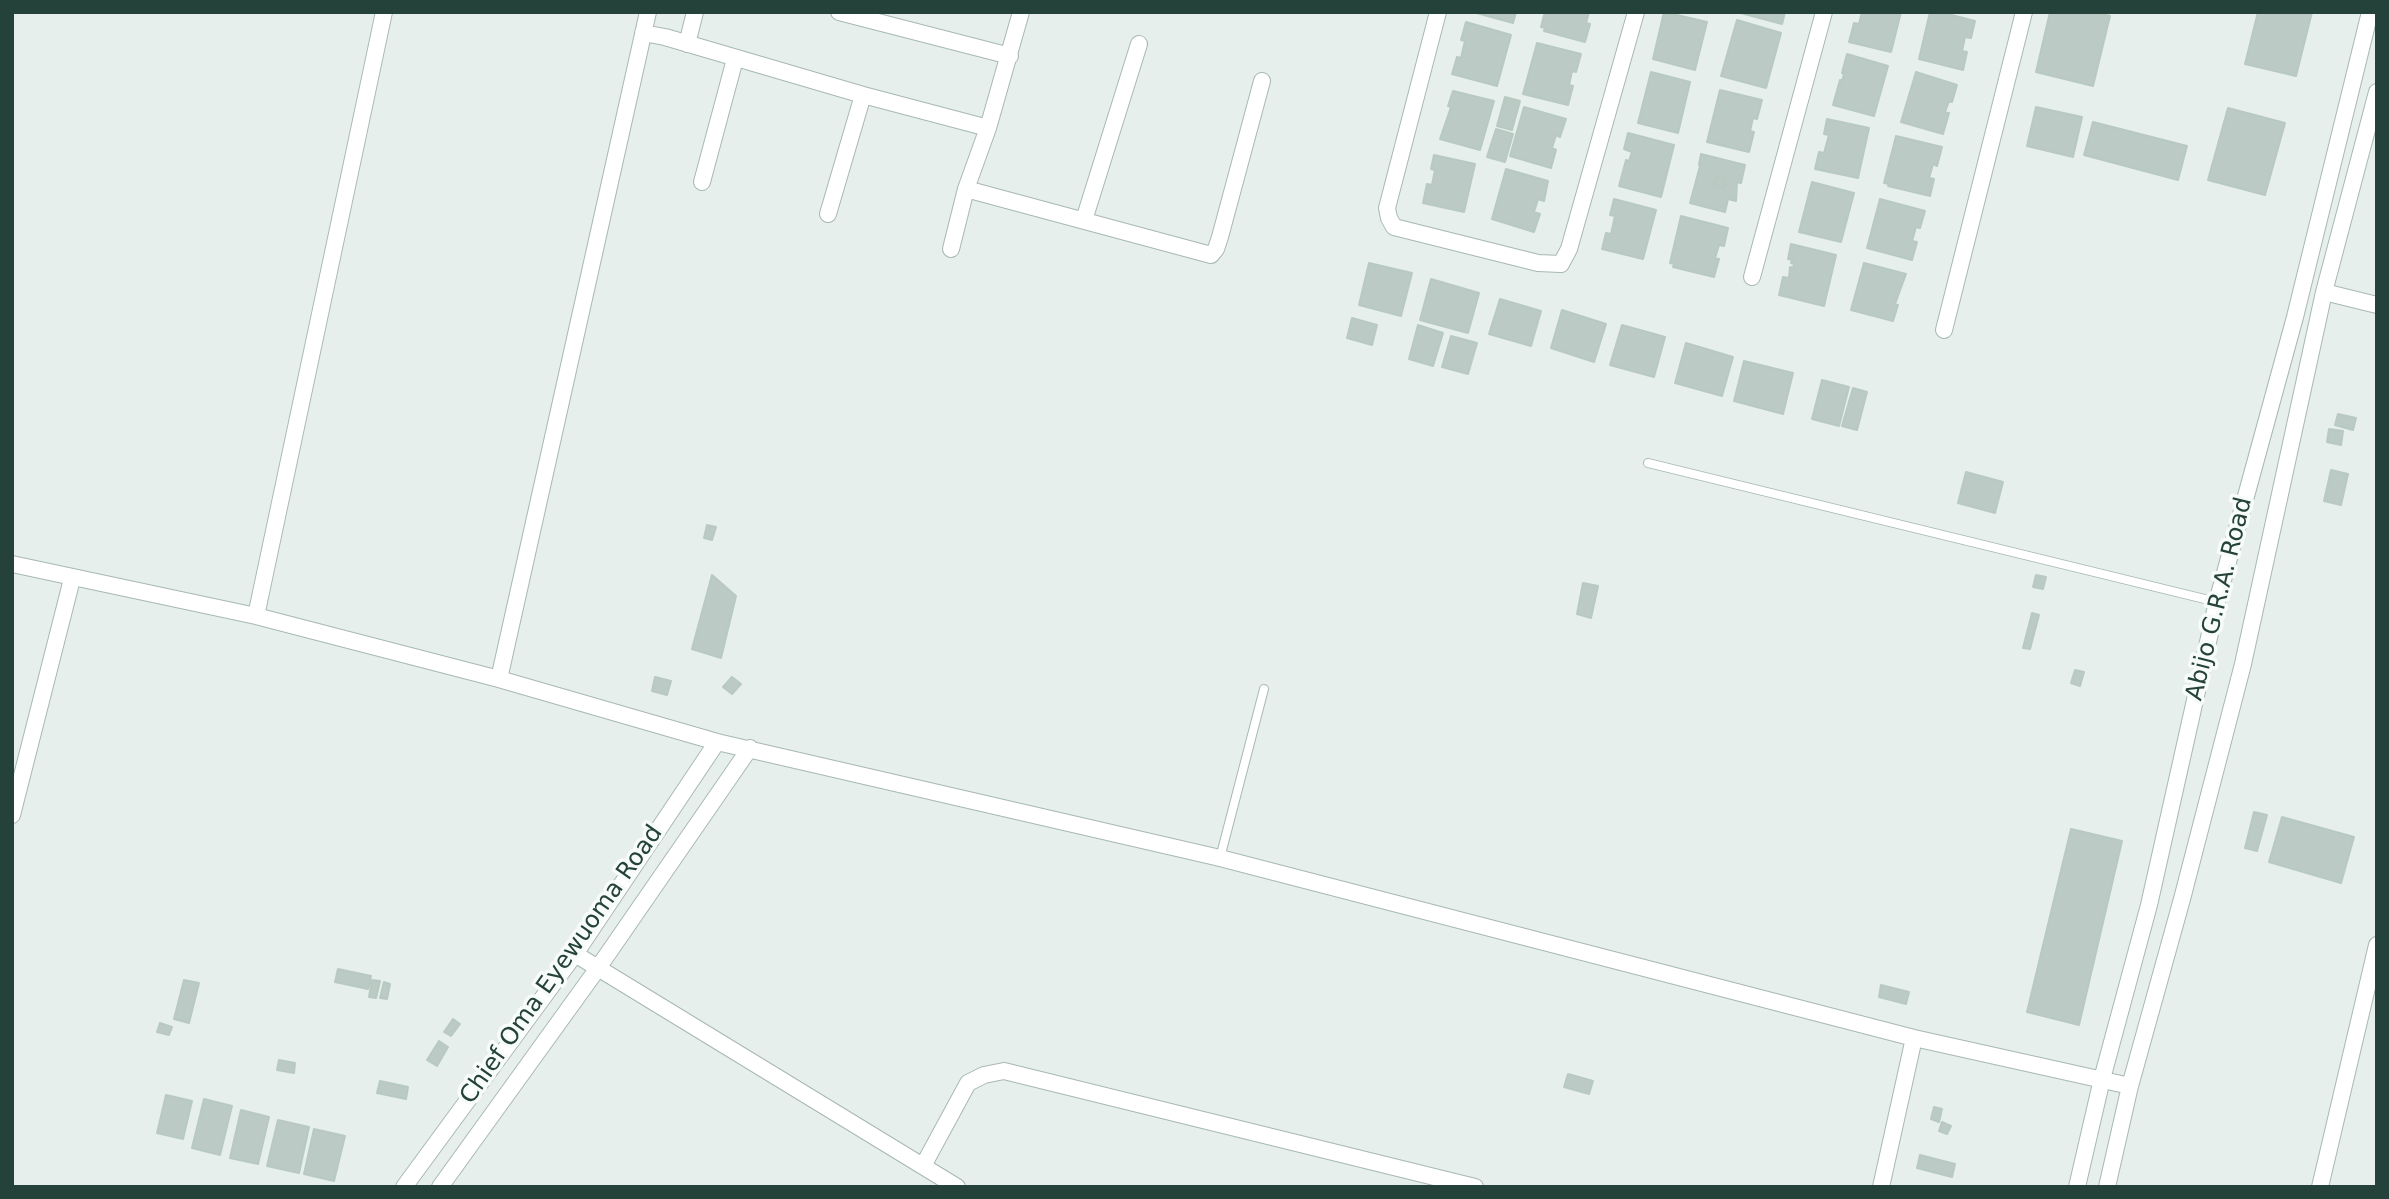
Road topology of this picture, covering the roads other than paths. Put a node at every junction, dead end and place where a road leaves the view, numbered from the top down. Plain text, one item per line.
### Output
1 (384, 12) edge
2 (648, 12) edge
3 (695, 12) edge
4 (839, 12) edge
5 (1021, 12) edge
6 (1438, 12) edge
7 (1636, 12) edge
8 (1824, 12) edge
9 (2024, 12) edge
10 (2370, 12) edge
11 (643, 33) junction
12 (687, 44) junction
13 (1139, 44) dead end
14 (1010, 56) junction
15 (735, 59) junction
16 (1262, 81) dead end
17 (2377, 92) edge
18 (863, 95) junction
19 (988, 128) junction
20 (702, 182) dead end
21 (966, 189) junction
22 (828, 214) dead end
23 (1084, 220) junction
24 (951, 249) dead end
25 (1752, 277) dead end
26 (2324, 292) junction
27 (2377, 305) edge
28 (1944, 330) dead end
29 (1648, 463) dead end
30 (12, 564) edge
31 (72, 579) junction
32 (2217, 602) junction
33 (256, 617) junction
34 (499, 679) junction
35 (1264, 689) dead end
36 (717, 742) junction
37 (750, 748) junction
38 (12, 815) edge
39 (1220, 858) junction
40 (2377, 945) edge
41 (575, 954) junction
42 (598, 968) junction
43 (1914, 1038) junction
44 (2102, 1079) junction
45 (2130, 1086) junction
46 (923, 1166) junction
47 (444, 1185) edge
48 (404, 1187) edge
49 (957, 1187) edge
50 (1475, 1187) edge
51 (1881, 1187) edge
52 (2077, 1187) edge
53 (2107, 1187) edge
54 (2320, 1187) edge

1 - 33 street
2 - 11 street
3 - 12 street
4 - 14 street
5 - 14 street
6 - 7 street
8 - 25 street
9 - 28 street
10 - 32 street, Abijo G.R.A. Road
11 - 12 street
11 - 34 street
12 - 15 street
13 - 23 street
14 - 19 street
15 - 18 street
15 - 20 street
16 - 23 street
17 - 26 street, Abijo G.R.A. Road
18 - 19 street
18 - 22 street
19 - 21 street
21 - 23 street
21 - 24 street
26 - 27 street
26 - 45 street, Abijo G.R.A. Road
29 - 32 lane
30 - 31 street
31 - 33 street
31 - 38 street
32 - 44 street, Abijo G.R.A. Road
33 - 34 street
34 - 36 street
35 - 39 lane
36 - 37 street
36 - 41 street, Chief Oma Eyewuoma Road
37 - 39 street
37 - 42 street, Chief Oma Eyewuoma Road
39 - 43 street
40 - 54 street
41 - 42 street
41 - 48 street, Chief Oma Eyewuoma Road
42 - 46 street
42 - 47 street, Chief Oma Eyewuoma Road
43 - 44 street
43 - 51 street
44 - 45 street
44 - 52 street, Abijo G.R.A. Road
45 - 53 street, Abijo G.R.A. Road
46 - 49 street
46 - 50 street

